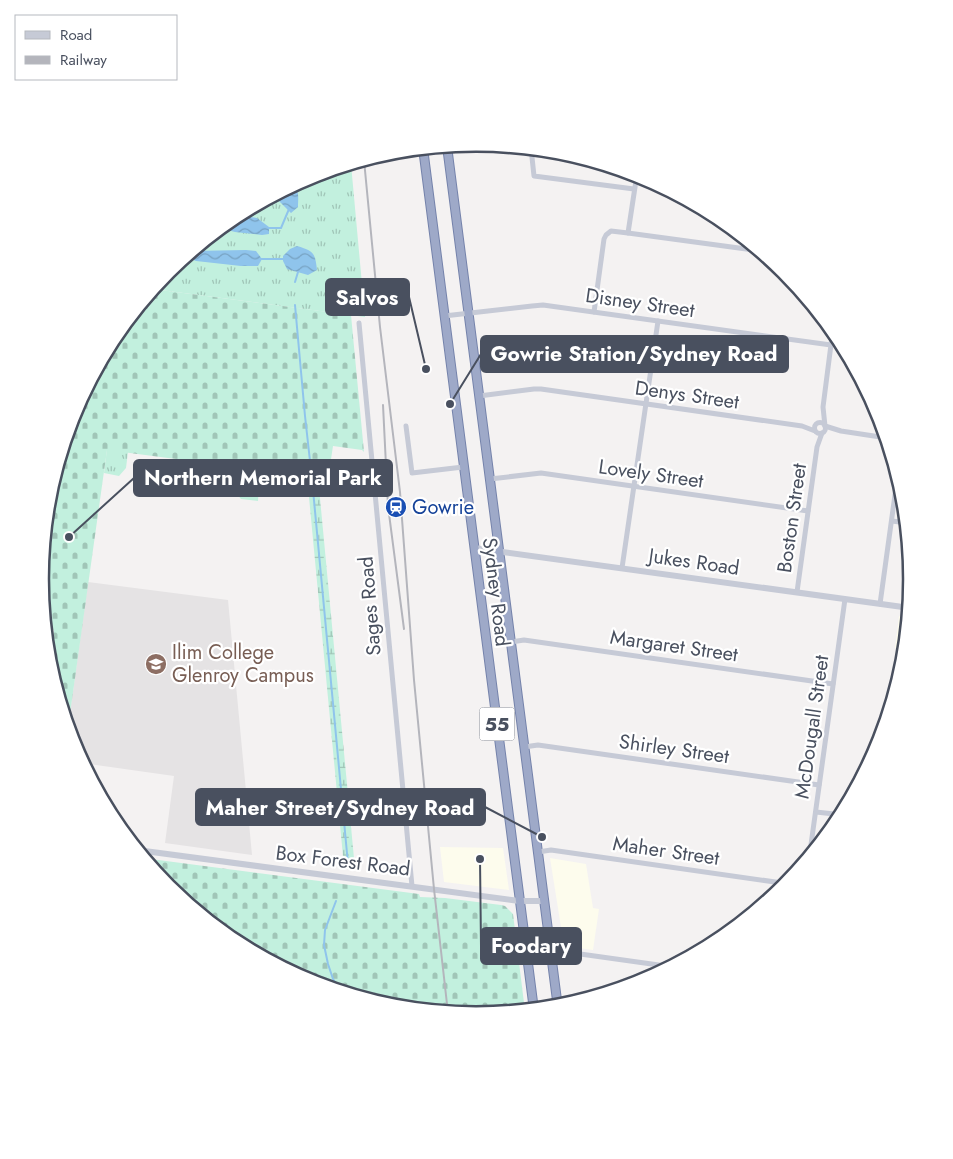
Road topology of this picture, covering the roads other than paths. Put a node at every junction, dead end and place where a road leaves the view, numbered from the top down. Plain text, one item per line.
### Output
1 (448, 153) edge
2 (424, 155) edge
3 (532, 155) edge
4 (635, 182) edge
5 (634, 189) junction
6 (628, 233) junction
7 (748, 249) edge
8 (594, 312) junction
9 (468, 314) junction
10 (444, 316) junction
11 (658, 321) junction
12 (359, 323) dead end
13 (831, 341) edge
14 (831, 345) junction
15 (479, 396) junction
16 (646, 404) junction
17 (823, 407) junction
18 (817, 423) junction
19 (406, 426) dead end
20 (802, 426) junction
21 (825, 426) junction
22 (815, 431) junction
23 (841, 431) junction
24 (822, 433) junction
25 (880, 437) edge
26 (817, 447) junction
27 (463, 467) junction
28 (490, 479) junction
29 (634, 487) junction
30 (895, 493) edge
31 (808, 511) junction
32 (892, 521) junction
33 (901, 522) edge
34 (474, 548) junction
35 (499, 551) junction
36 (622, 568) junction
37 (796, 592) junction
38 (845, 599) junction
39 (880, 604) junction
40 (903, 607) edge
41 (511, 642) junction
42 (833, 684) junction
43 (524, 747) junction
44 (819, 785) junction
45 (816, 812) junction
46 (834, 814) edge
47 (811, 846) edge
48 (146, 851) edge
49 (538, 852) junction
50 (778, 882) edge
51 (412, 886) junction
52 (519, 901) junction
53 (544, 901) junction
54 (551, 954) junction
55 (661, 965) edge
56 (557, 1000) edge
57 (533, 1004) edge

1 - 9 highway, Sydney Road / 55
2 - 10 highway, Sydney Road / 55
3 - 5 street
4 - 5 street
5 - 6 street
6 - 7 street
6 - 8 street
8 - 9 street, Disney Street
8 - 11 street, Disney Street
9 - 10 street, Disney Street
9 - 15 highway, Sydney Road / 55
10 - 27 highway, Sydney Road / 55
11 - 14 street, Disney Street
11 - 16 street
12 - 51 street, Sages Road
13 - 14 street
14 - 17 street
15 - 16 street, Denys Street
15 - 28 highway, Sydney Road / 55
16 - 20 street, Denys Street
16 - 29 street
17 - 18 street
17 - 21 street
18 - 20 street, Denys Street
18 - 21 street
18 - 22 street
19 - 27 street
20 - 22 street, Denys Street
21 - 23 street
21 - 24 street
22 - 24 street
22 - 26 street, Boston Street
23 - 24 street
23 - 25 street
24 - 26 street, Boston Street
26 - 31 street, Boston Street
27 - 34 highway, Sydney Road / 55
28 - 29 street, Lovely Street
28 - 35 highway, Sydney Road / 55
29 - 31 street, Lovely Street
29 - 36 street
30 - 32 street
31 - 37 street, Boston Street
32 - 33 street
32 - 39 street
34 - 35 street, Jukes Road
34 - 52 highway, Sydney Road / 55
35 - 36 street, Jukes Road
35 - 41 highway, Sydney Road / 55
36 - 37 street, Jukes Road
37 - 38 street, Jukes Road
38 - 39 street, Jukes Road
38 - 42 street, McDougall Street
39 - 40 street, Jukes Road
41 - 42 street, Margaret Street
41 - 43 highway, Sydney Road / 55
42 - 44 street, McDougall Street
43 - 44 street, Shirley Street
43 - 49 highway, Sydney Road / 55
44 - 45 street, McDougall Street
45 - 46 street
45 - 47 street, McDougall Street
48 - 51 street, Box Forest Road
49 - 50 street, Maher Street
49 - 53 highway, Sydney Road / 55
51 - 52 street, Box Forest Road
52 - 53 street, Box Forest Road
52 - 57 highway, Sydney Road / 55
53 - 54 highway, Sydney Road / 55
54 - 55 street
54 - 56 highway, Sydney Road / 55

